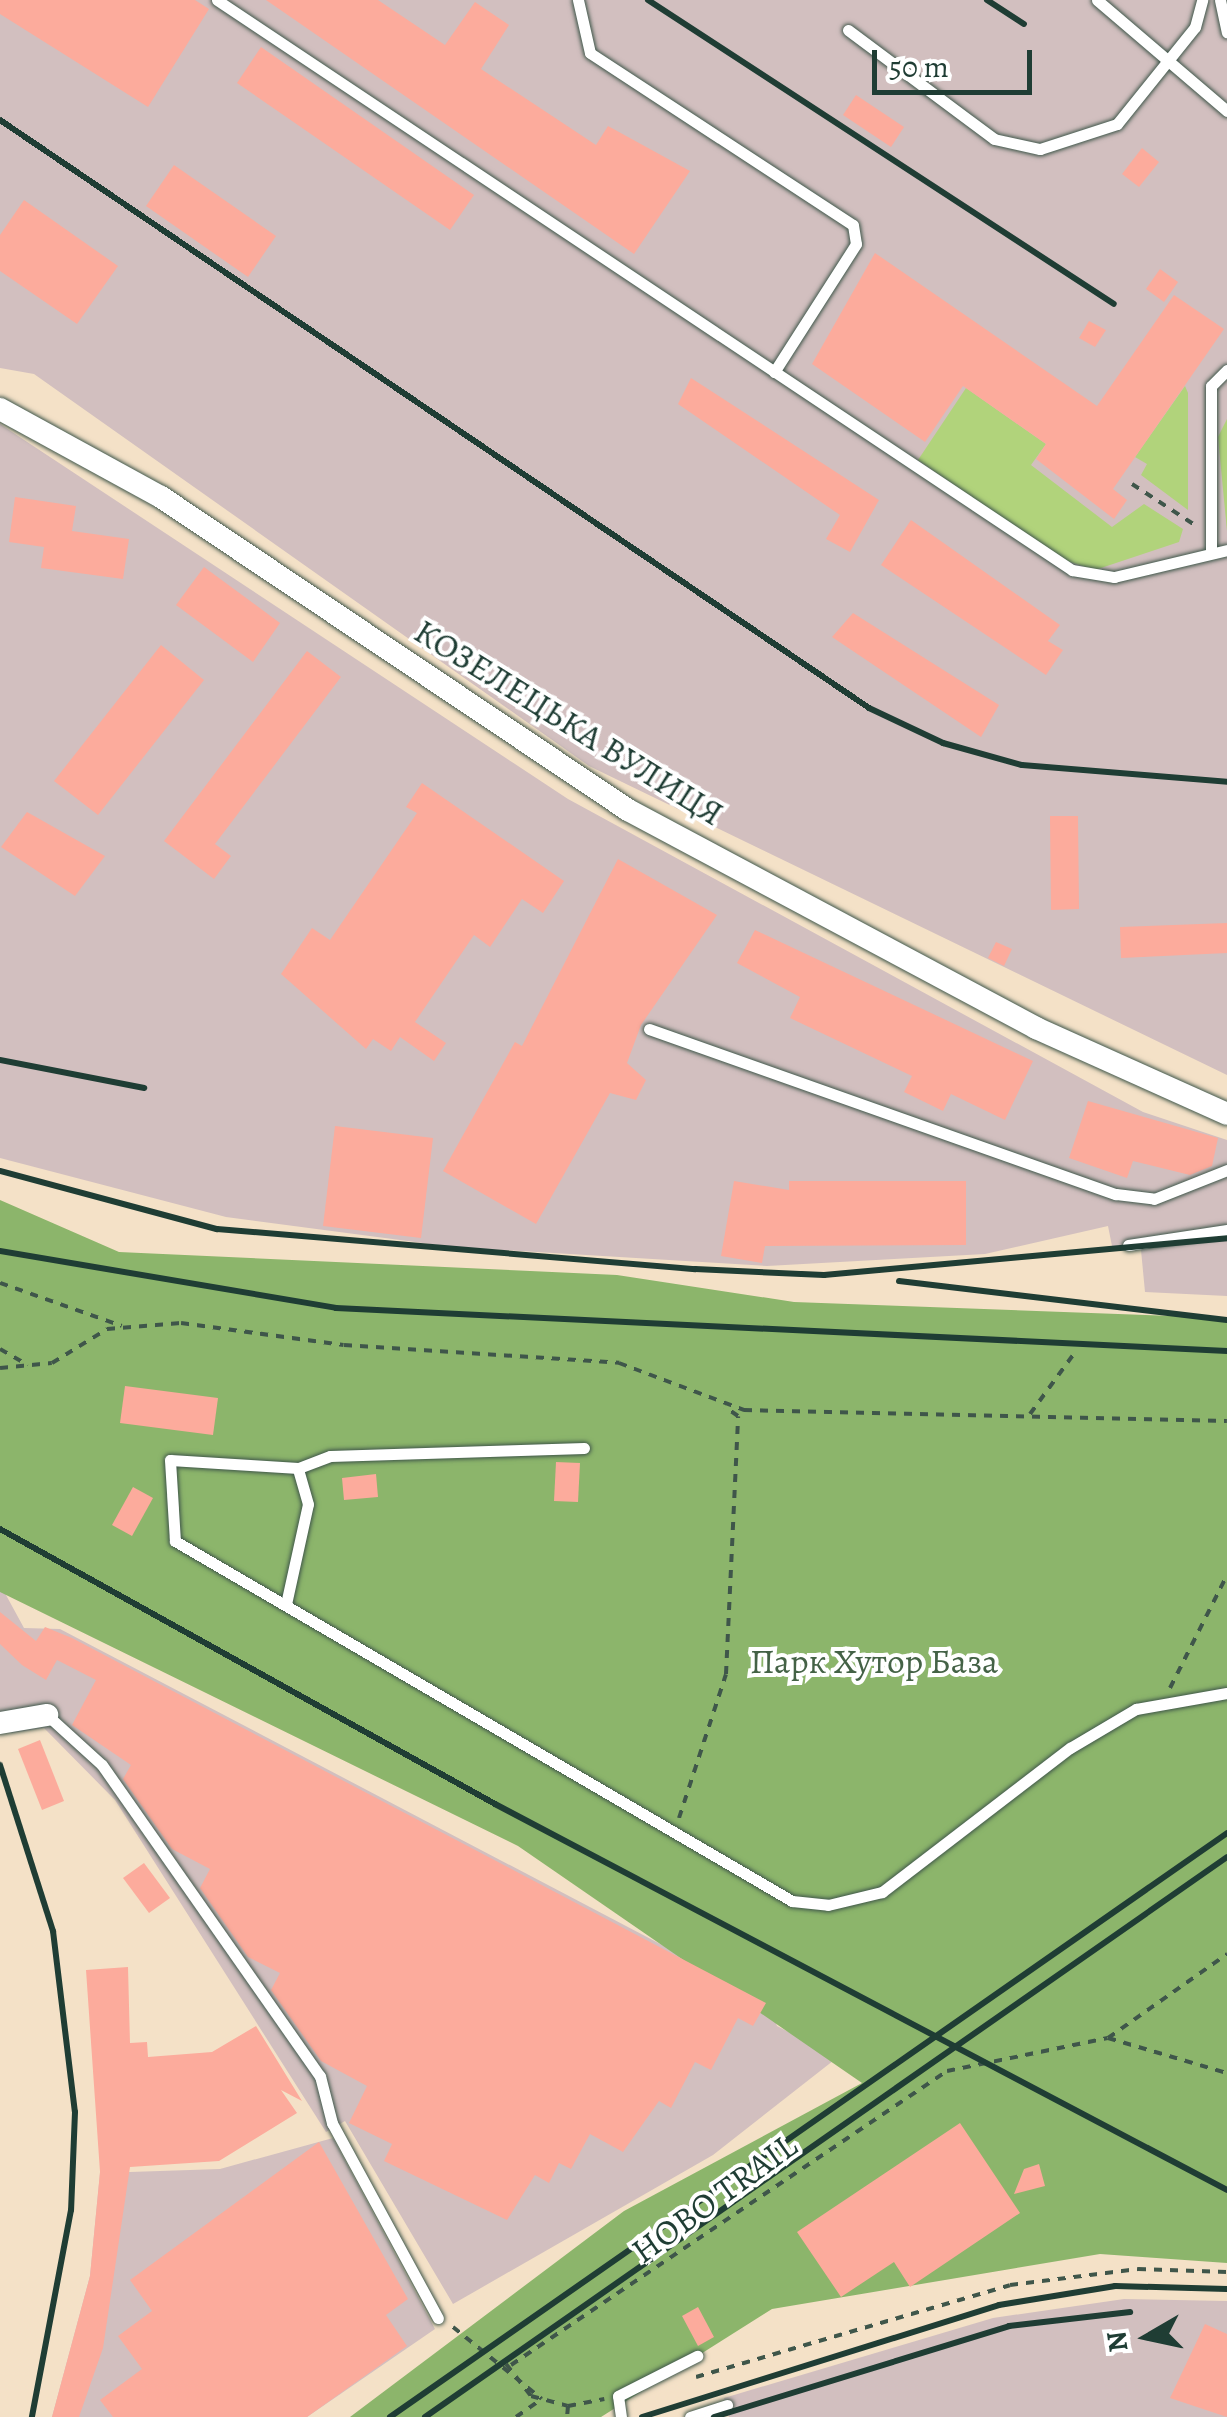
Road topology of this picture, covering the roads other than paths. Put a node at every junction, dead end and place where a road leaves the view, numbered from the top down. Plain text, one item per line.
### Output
1 (217, 0) edge
2 (578, 0) edge
3 (1097, 0) edge
4 (1202, 0) edge
5 (1220, 0) edge
6 (848, 30) dead end
7 (1227, 32) edge
8 (1172, 58) junction
9 (1227, 111) edge
10 (1227, 370) edge
11 (774, 372) junction
12 (0, 409) edge
13 (1227, 550) edge
14 (1211, 553) junction
15 (649, 1029) dead end
16 (1227, 1114) edge
17 (1227, 1170) edge
18 (1227, 1230) edge
19 (1128, 1245) dead end
20 (584, 1448) dead end
21 (298, 1468) junction
22 (286, 1604) junction
23 (1227, 1693) edge
24 (48, 1715) joint
25 (0, 1723) edge
26 (438, 2318) road end
27 (697, 2356) dead end
28 (727, 2404) dead end
29 (621, 2417) edge
30 (690, 2417) edge

1 - 11 lane
2 - 11 lane
3 - 8 lane
4 - 8 lane
5 - 7 lane
6 - 8 lane
8 - 9 lane
10 - 14 lane
11 - 14 lane
12 - 16 street, КОЗЕЛЕЦЬКА ВУЛИЦЯ
13 - 14 lane
15 - 17 lane
18 - 19 lane
20 - 21 lane
21 - 22 lane
21 - 22 lane
22 - 23 lane
24 - 25 street
24 - 26 lane
27 - 29 lane
28 - 30 lane

